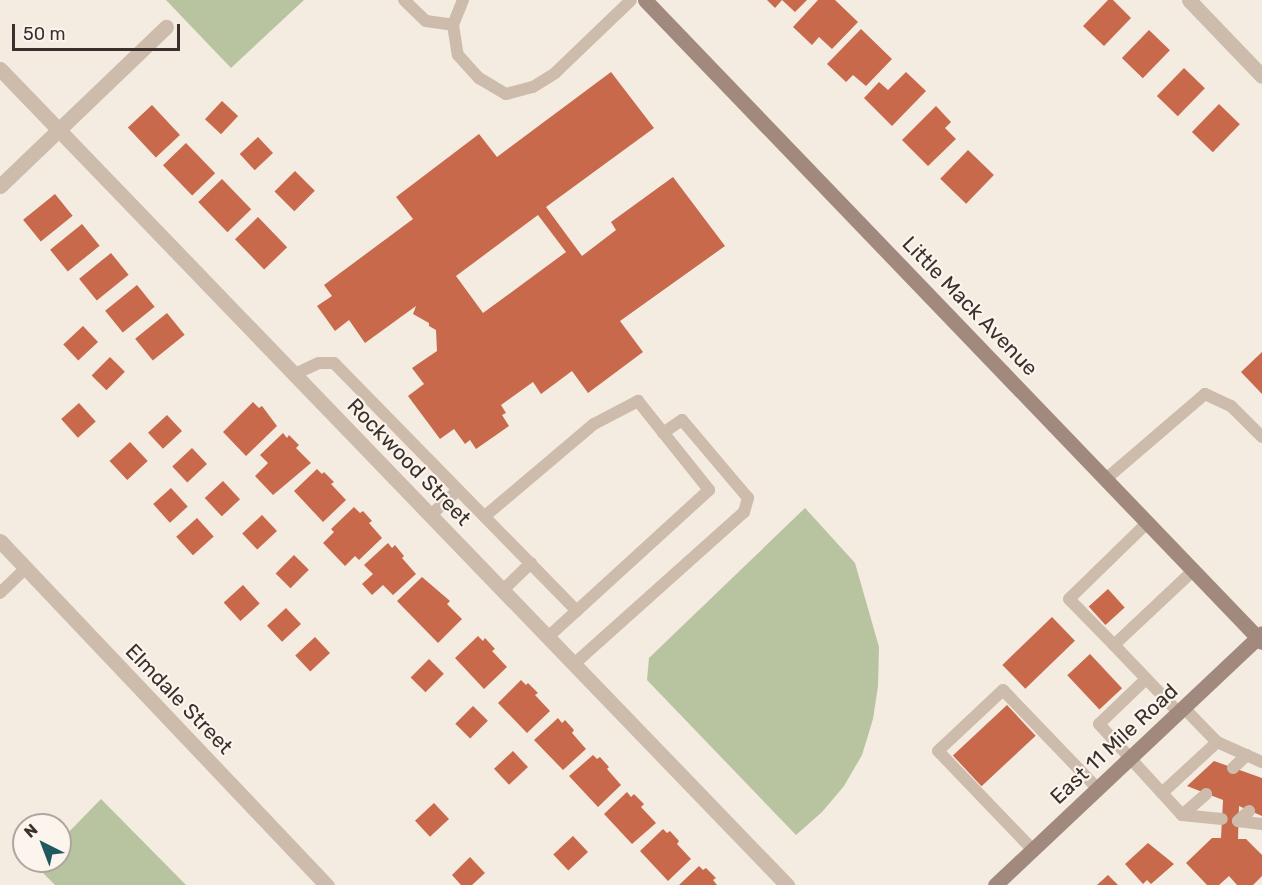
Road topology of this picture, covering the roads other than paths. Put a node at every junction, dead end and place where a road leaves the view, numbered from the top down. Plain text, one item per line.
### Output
1 (404, 0) edge
2 (463, 0) edge
3 (631, 0) edge
4 (645, 0) edge
5 (1189, 0) edge
6 (453, 25) junction
7 (166, 27) dead end
8 (0, 69) edge
9 (1262, 76) edge
10 (60, 129) junction
11 (0, 186) edge
12 (295, 374) junction
13 (663, 433) junction
14 (1262, 437) edge
15 (1107, 478) junction
16 (458, 490) junction
17 (431, 515) junction
18 (485, 516) junction
19 (1148, 522) junction
20 (0, 541) edge
21 (531, 563) junction
22 (26, 568) junction
23 (1194, 570) junction
24 (503, 590) junction
25 (0, 594) edge
26 (578, 611) junction
27 (548, 638) junction
28 (1261, 638) edge
29 (1114, 645) junction
30 (574, 664) junction
31 (1146, 679) junction
32 (1181, 710) junction
33 (1217, 742) junction
34 (1247, 755) junction
35 (1130, 759) junction
36 (1262, 762) edge
37 (1233, 768) dead end
38 (1098, 789) junction
39 (1162, 793) junction
40 (1206, 794) dead end
41 (1249, 811) dead end
42 (1182, 815) junction
43 (1222, 819) dead end
44 (1262, 824) edge
45 (1033, 850) junction
46 (327, 885) edge
47 (787, 885) edge
48 (995, 885) edge

1 - 6 lane
2 - 6 lane
3 - 6 lane
4 - 15 main road, Little Mack Avenue
5 - 9 street
7 - 10 street
8 - 10 street, Rockwood Street
10 - 11 street
10 - 12 street, Rockwood Street
12 - 16 lane
12 - 17 street, Rockwood Street
13 - 18 lane
13 - 26 lane
13 - 30 lane
14 - 15 lane
15 - 19 main road, Little Mack Avenue
16 - 17 lane
16 - 18 lane
17 - 24 street, Rockwood Street
18 - 21 lane
19 - 23 main road, Little Mack Avenue
19 - 29 lane
20 - 22 street, Elmdale Street
21 - 24 lane
21 - 26 lane
22 - 25 lane
22 - 46 street, Elmdale Street
23 - 28 main road, Little Mack Avenue
23 - 29 lane
24 - 27 street, Rockwood Street
26 - 27 lane
27 - 30 street, Rockwood Street
28 - 32 main road, East 11 Mile Road
29 - 31 lane
30 - 47 street, Rockwood Street
31 - 32 lane
31 - 35 lane
32 - 33 lane
32 - 35 main road, East 11 Mile Road
33 - 34 lane
33 - 39 lane
34 - 36 lane
34 - 37 lane
35 - 38 main road, East 11 Mile Road
35 - 39 lane
38 - 45 main road, East 11 Mile Road
38 - 45 lane
39 - 42 lane
40 - 42 lane
41 - 44 lane
42 - 43 lane
45 - 48 main road, East 11 Mile Road

